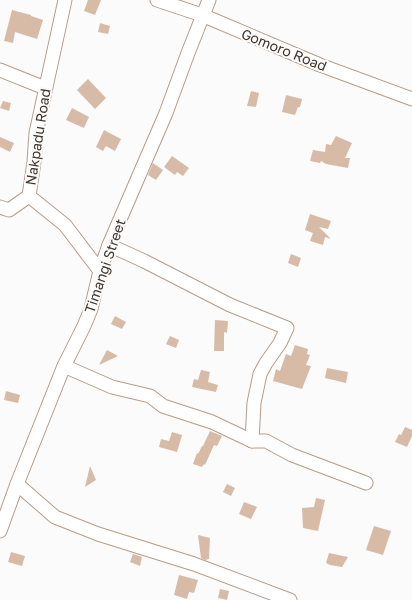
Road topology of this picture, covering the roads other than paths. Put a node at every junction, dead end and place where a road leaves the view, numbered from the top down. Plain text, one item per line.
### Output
1 (65, 0) edge
2 (157, 0) edge
3 (209, 0) edge
4 (202, 15) junction
5 (0, 70) edge
6 (46, 88) junction
7 (412, 99) edge
8 (29, 196) junction
9 (0, 207) edge
10 (109, 245) junction
11 (100, 271) junction
12 (64, 366) junction
13 (252, 441) junction
14 (366, 483) dead end
15 (17, 484) junction
16 (0, 531) edge
17 (290, 600) edge

1 - 6 street, Nakpadu Road
2 - 4 street, Gomoro Road
3 - 4 street, Timangi Street
4 - 7 street, Gomoro Road
4 - 10 street, Timangi Street
5 - 6 street
6 - 8 street, Nakpadu Road
8 - 9 street
8 - 11 street, Nakpadu Road
10 - 11 street, Timangi Street
10 - 13 street
11 - 12 street, Timangi Street
12 - 13 street
12 - 15 street, Timangi Street
13 - 14 street
15 - 16 street, Timangi Street
15 - 17 street

